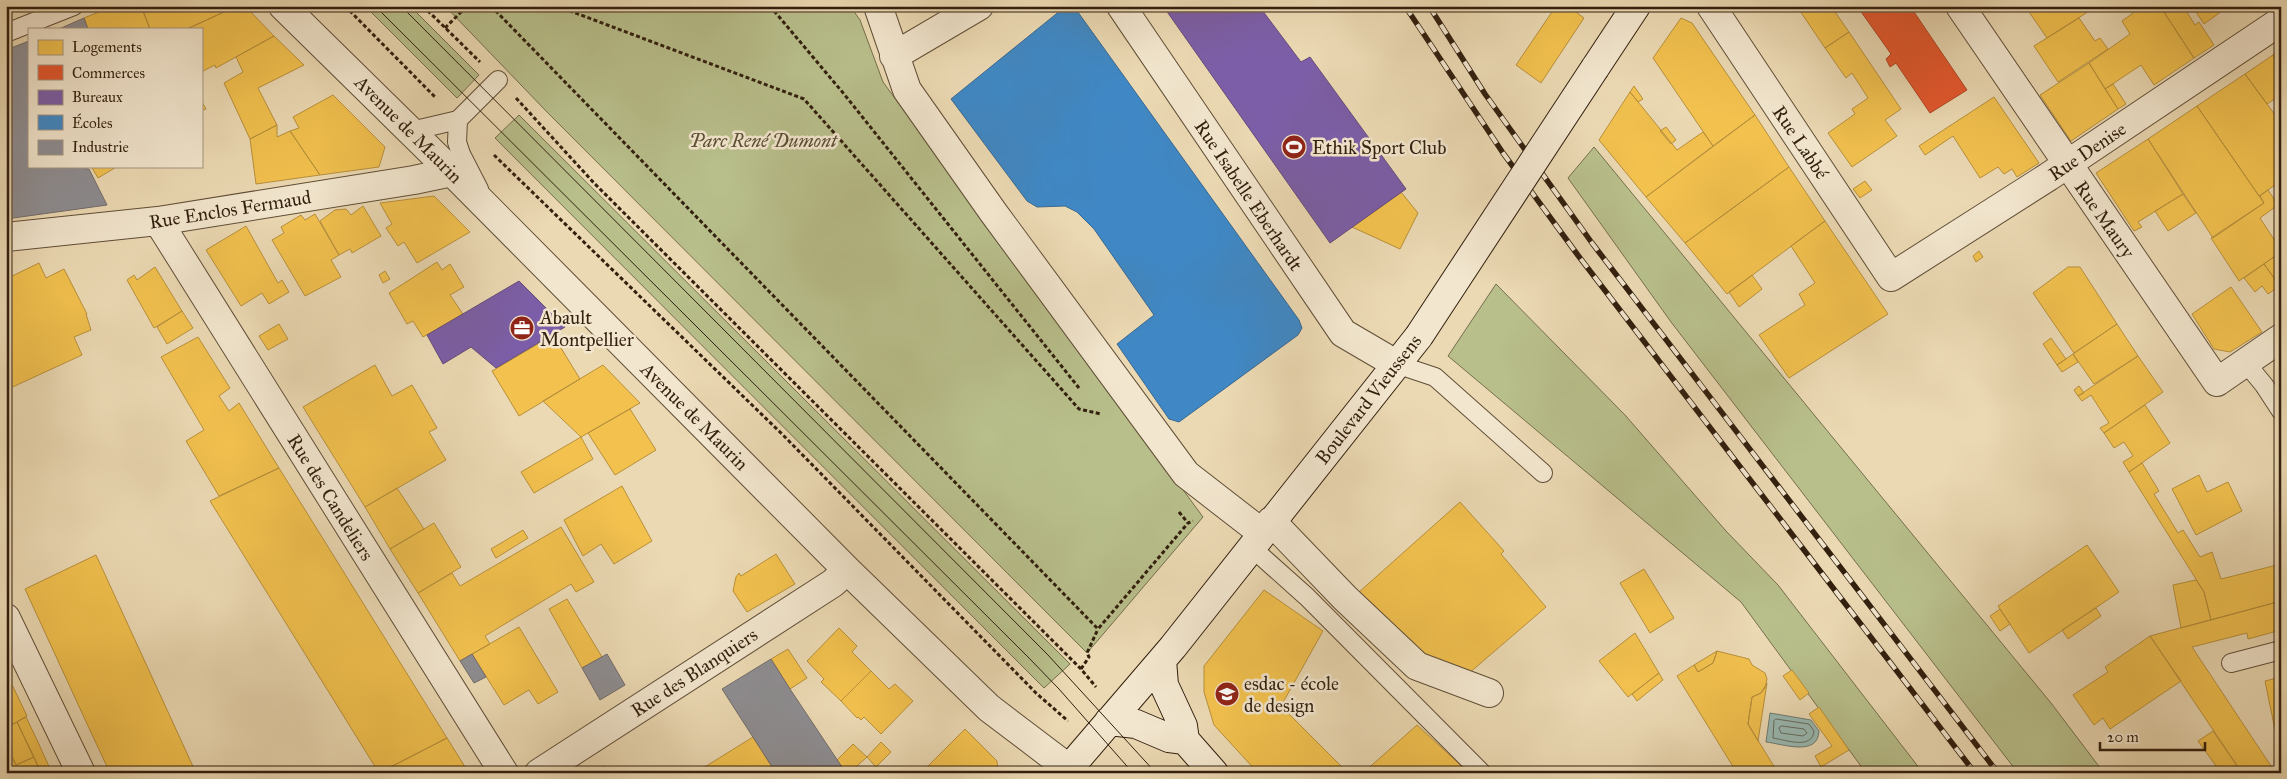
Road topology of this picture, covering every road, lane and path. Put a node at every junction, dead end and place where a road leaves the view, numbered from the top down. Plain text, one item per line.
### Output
1 (74, 6) edge
2 (283, 6) edge
3 (345, 6) edge
4 (423, 6) edge
5 (467, 6) edge
6 (490, 6) edge
7 (557, 6) edge
8 (770, 6) edge
9 (878, 6) edge
10 (979, 6) edge
11 (1121, 6) edge
12 (1636, 6) edge
13 (1710, 6) edge
14 (1960, 6) edge
15 (2281, 21) edge
16 (445, 28) junction
17 (6, 33) edge
18 (894, 56) junction
19 (498, 80) junction
20 (458, 120) junction
21 (411, 131) junction
22 (2067, 164) junction
23 (452, 172) junction
24 (491, 212) junction
25 (158, 221) junction
26 (6, 237) edge
27 (1891, 277) joint
28 (2281, 338) edge
29 (2245, 362) junction
30 (1396, 364) junction
31 (1082, 392) dead end
32 (1095, 407) dead end
33 (2281, 411) edge
34 (1101, 414) junction
35 (1107, 422) dead end
36 (1543, 473) dead end
37 (1175, 507) dead end
38 (1196, 520) dead end
39 (1188, 523) junction
40 (1261, 534) junction
41 (847, 570) junction
42 (6, 618) edge
43 (1098, 629) junction
44 (2281, 650) edge
45 (1162, 660) junction
46 (2231, 663) dead end
47 (1081, 669) junction
48 (1489, 693) dead end
49 (1113, 716) junction
50 (1185, 740) junction
51 (1090, 742) junction
52 (1068, 771) edge
53 (80, 773) edge
54 (504, 773) edge
55 (539, 773) edge
56 (1214, 773) edge
57 (1482, 773) edge

1 - 17 lane
2 - 21 street, Avenue de Maurin
3 - 20 path
4 - 16 path
5 - 16 path
6 - 43 path
7 - 34 path
8 - 31 path
9 - 18 street
10 - 18 street
11 - 30 street, Rue Isabelle Eberhardt
12 - 30 street, Boulevard Vieussens, bridge
13 - 27 street, Rue Labbé
14 - 22 street, Rue Maury
15 - 22 street, Rue Denise
16 - 19 path
18 - 40 street
19 - 20 lane
19 - 47 path
20 - 21 lane
20 - 24 lane
20 - 51 path
21 - 23 street, Avenue de Maurin
22 - 27 street, Rue Denise
22 - 29 street, Rue Maury
23 - 24 street, Avenue de Maurin
23 - 25 street, Rue Enclos Fermaud
24 - 41 street, Avenue de Maurin
25 - 26 street, Rue Enclos Fermaud
25 - 54 street, Rue des Candeliers
28 - 29 street
29 - 33 lane
30 - 36 lane
30 - 40 street, Boulevard Vieussens
32 - 34 path
34 - 35 path
37 - 39 path
38 - 39 path
39 - 43 path
40 - 45 street, Boulevard Vieussens
40 - 48 street
40 - 57 lane
41 - 52 street, Avenue de Maurin
41 - 55 street, Rue des Blanquiers
42 - 53 street
43 - 47 path
44 - 46 lane
45 - 49 street, Boulevard Vieussens
45 - 50 street
47 - 49 path
49 - 50 street
49 - 51 street, Boulevard Vieussens
50 - 56 street
51 - 52 street, Boulevard Vieussens

